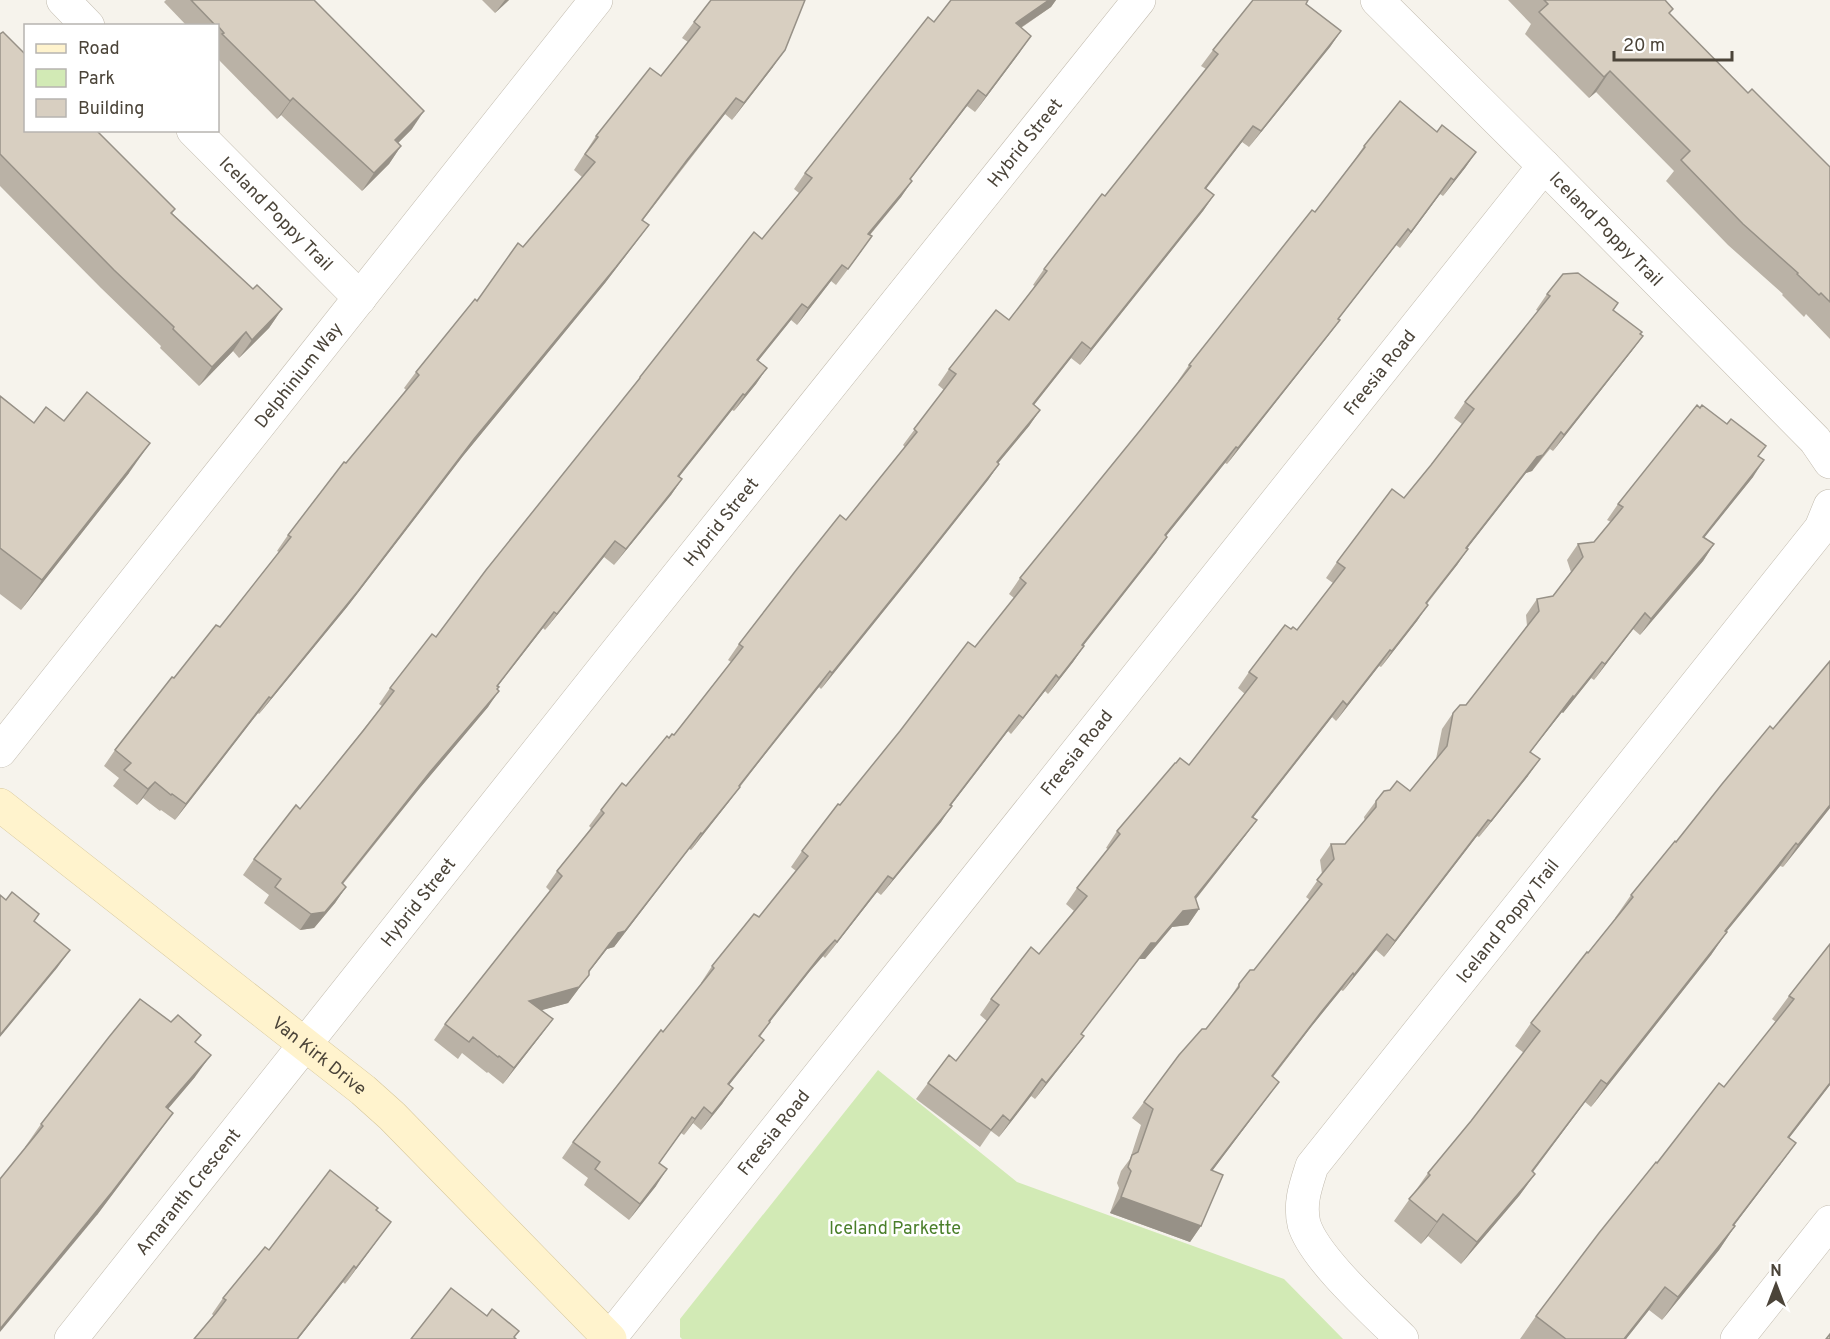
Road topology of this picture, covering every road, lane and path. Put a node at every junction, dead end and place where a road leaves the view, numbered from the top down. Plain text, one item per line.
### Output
1 (63, 0) edge
2 (596, 0) edge
3 (1139, 0) edge
4 (1377, 0) edge
5 (86, 24) edge
6 (195, 132) edge
7 (1544, 166) junction
8 (360, 298) junction
9 (1830, 462) edge
10 (1830, 507) edge
11 (0, 751) edge
12 (0, 806) edge
13 (306, 1045) junction
14 (1830, 1222) edge
15 (71, 1339) edge
16 (610, 1339) edge
17 (1402, 1339) edge
18 (1737, 1339) edge

1 - 5 street
2 - 8 street, Delphinium Way
3 - 13 street, Hybrid Street
4 - 7 street, Iceland Poppy Trail
6 - 8 street, Iceland Poppy Trail
7 - 9 street, Iceland Poppy Trail
7 - 16 street, Freesia Road
8 - 11 street, Delphinium Way
10 - 17 street, Iceland Poppy Trail
12 - 13 street, Van Kirk Drive
13 - 15 street, Amaranth Crescent
13 - 16 street, Van Kirk Drive
14 - 18 street

